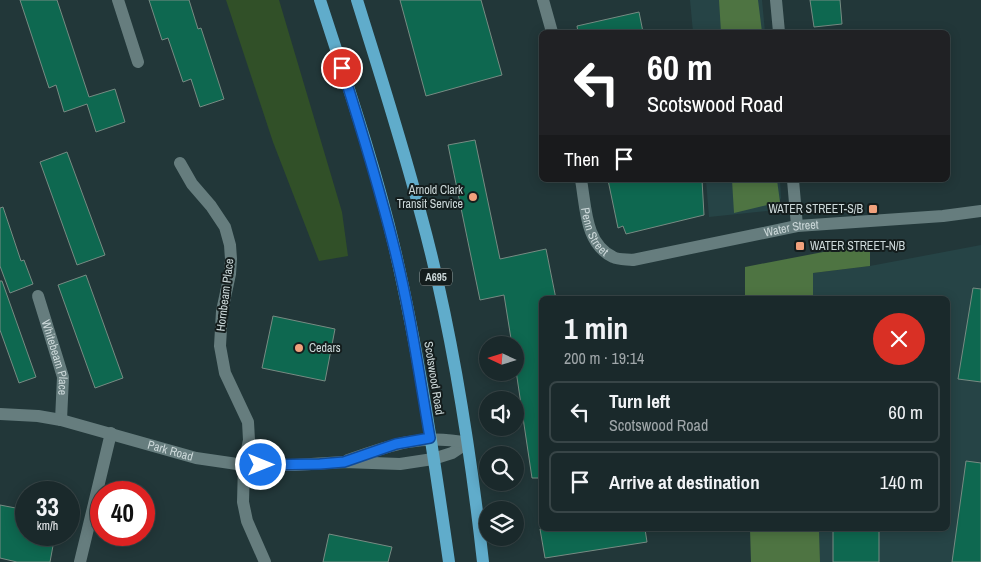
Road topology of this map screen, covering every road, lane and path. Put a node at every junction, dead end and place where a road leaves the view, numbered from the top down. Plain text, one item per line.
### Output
1 (118, 0) edge
2 (320, 0) edge
3 (357, 0) edge
4 (543, 0) edge
5 (776, 0) edge
6 (551, 30) edge
7 (779, 30) edge
8 (138, 62) dead end
9 (180, 163) dead end
10 (582, 182) edge
11 (792, 182) edge
12 (981, 211) edge
13 (797, 226) junction
14 (633, 260) joint
15 (38, 296) dead end
16 (0, 414) edge
17 (61, 420) junction
18 (111, 433) junction
19 (430, 438) junction
20 (467, 443) junction
21 (433, 459) junction
22 (344, 462) junction
23 (244, 466) junction
24 (80, 562) edge
25 (265, 562) edge
26 (449, 562) edge
27 (483, 562) edge

1 - 8 street
2 - 19 main road, Scotswood Road / A695
3 - 20 main road, Scotswood Road / A695
4 - 6 street
5 - 7 street
9 - 23 street, Hornbeam Place
10 - 14 street, Penn Street
11 - 13 street
12 - 13 street, Water Street
13 - 14 street, Water Street
15 - 17 street, Whitebeam Place
16 - 17 street, Park Road
17 - 18 street, Park Road
18 - 23 street, Park Road
18 - 24 street
19 - 20 street, Park Road
19 - 21 main road, Scotswood Road / A695
19 - 22 street, Park Road
20 - 21 street, Park Road
20 - 27 main road, Scotswood Road / A695
21 - 22 street, Park Road
21 - 26 main road, Scotswood Road / A695
22 - 23 street, Park Road
23 - 25 street, Hornbeam Place

